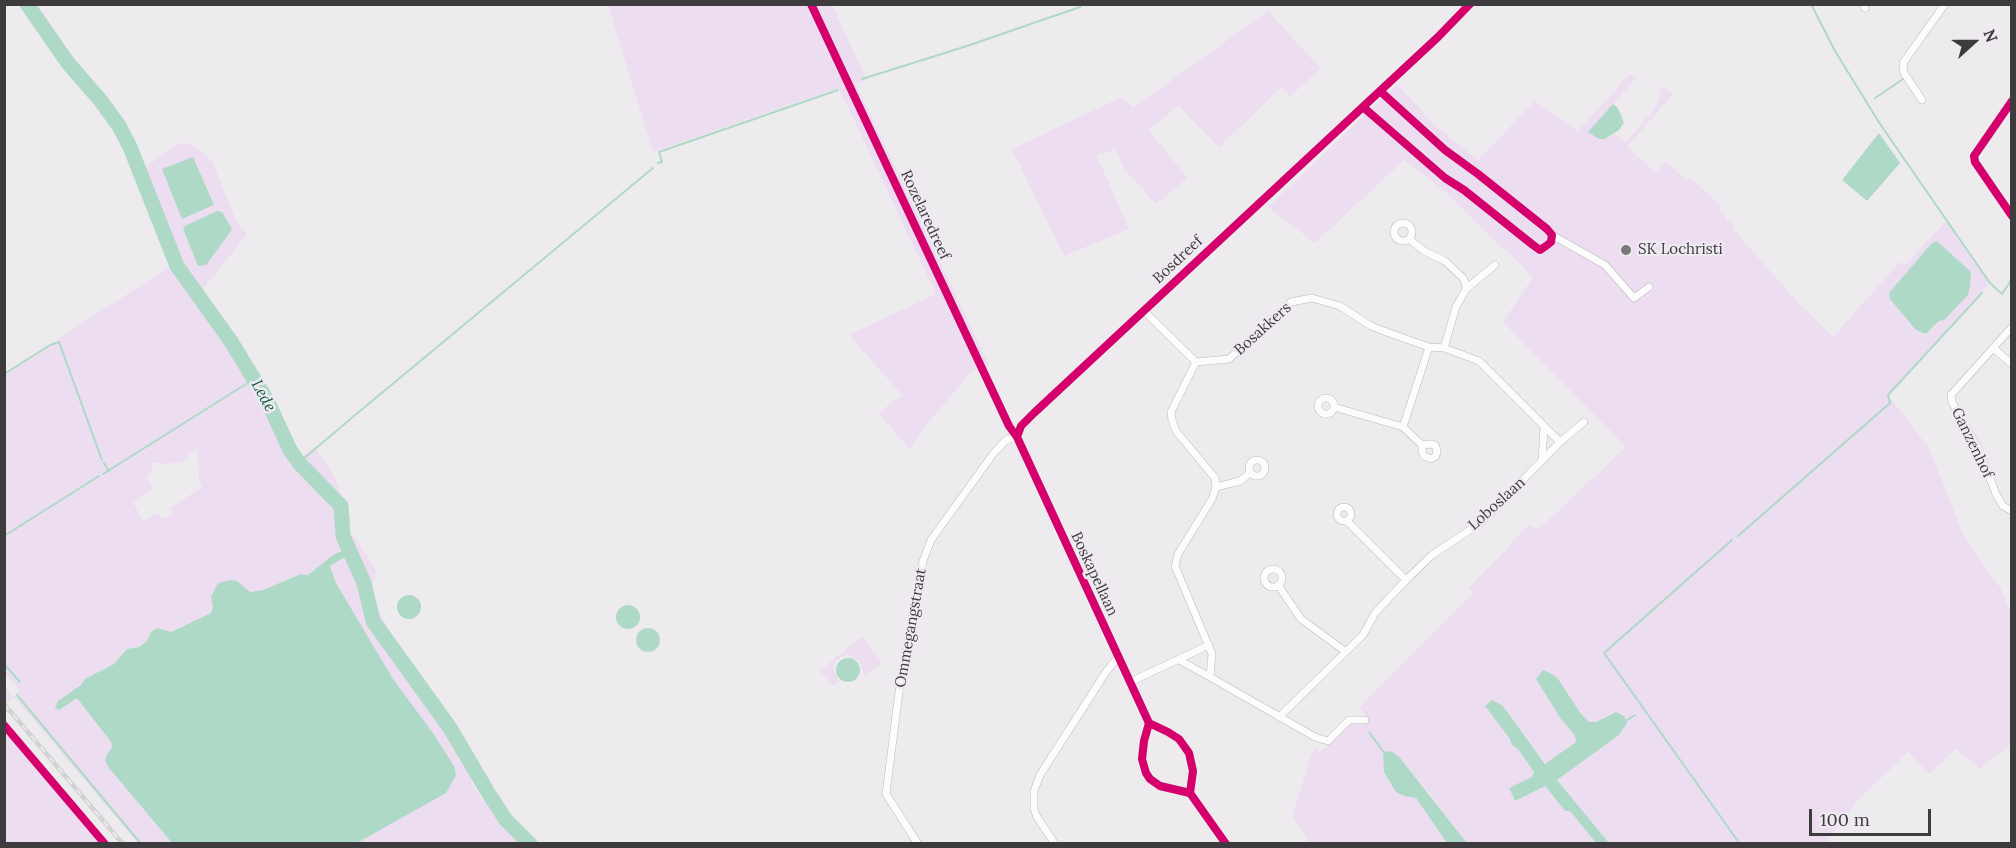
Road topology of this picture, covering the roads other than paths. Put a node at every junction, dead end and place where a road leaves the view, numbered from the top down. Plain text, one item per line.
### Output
1 (811, 4) edge
2 (1470, 4) edge
3 (1945, 4) edge
4 (1380, 91) junction
5 (1923, 100) dead end
6 (2012, 101) edge
7 (1363, 107) junction
8 (2012, 216) edge
9 (1552, 235) junction
10 (1409, 239) dead end
11 (1495, 265) dead end
12 (1649, 287) dead end
13 (1466, 289) junction
14 (1144, 311) junction
15 (2012, 327) edge
16 (1429, 347) junction
17 (1444, 348) junction
18 (1993, 348) junction
19 (1196, 362) junction
20 (2012, 364) edge
21 (1334, 407) dead end
22 (1584, 422) dead end
23 (1403, 427) junction
24 (1545, 428) junction
25 (1017, 437) junction
26 (1560, 442) junction
27 (1422, 445) dead end
28 (1542, 461) junction
29 (1250, 473) dead end
30 (1216, 487) junction
31 (2012, 511) edge
32 (1347, 521) dead end
33 (1406, 580) junction
34 (1278, 585) dead end
35 (1209, 645) junction
36 (1346, 652) junction
37 (1118, 657) junction
38 (1179, 660) junction
39 (1210, 677) junction
40 (1130, 682) junction
41 (1279, 717) junction
42 (1365, 720) dead end
43 (1149, 723) junction
44 (1190, 794) junction
45 (918, 843) edge
46 (1055, 843) edge
47 (1226, 843) edge

1 - 25 street, Rozelaredreef
2 - 4 street, Bosdreef
3 - 5 street
4 - 7 street, Bosdreef
4 - 9 street
6 - 8 street
7 - 9 street
7 - 14 street, Bosdreef
9 - 12 street
10 - 13 street
11 - 13 street
13 - 17 street
14 - 19 street
14 - 25 street, Bosdreef
15 - 18 street, Ganzenhof
16 - 17 street, Bosakkers
16 - 19 street, Bosakkers
16 - 23 street
17 - 24 street, Bosakkers
18 - 20 street
18 - 31 street, Ganzenhof
19 - 30 street
21 - 23 street
22 - 26 street, Loboslaan
23 - 27 street
24 - 26 street, Bosakkers
24 - 28 street
25 - 37 street, Boskapellaan
25 - 45 street, Ommegangstraat
26 - 28 street, Loboslaan
28 - 33 street, Loboslaan
29 - 30 street
30 - 35 street
32 - 33 street
33 - 36 street, Loboslaan
34 - 36 street
35 - 38 street
35 - 39 street
36 - 41 street, Loboslaan
37 - 40 street, Boskapellaan
37 - 46 street
38 - 39 street
38 - 40 street
39 - 41 street
40 - 43 street, Boskapellaan
41 - 42 street
43 - 44 street
43 - 44 street
44 - 47 street

